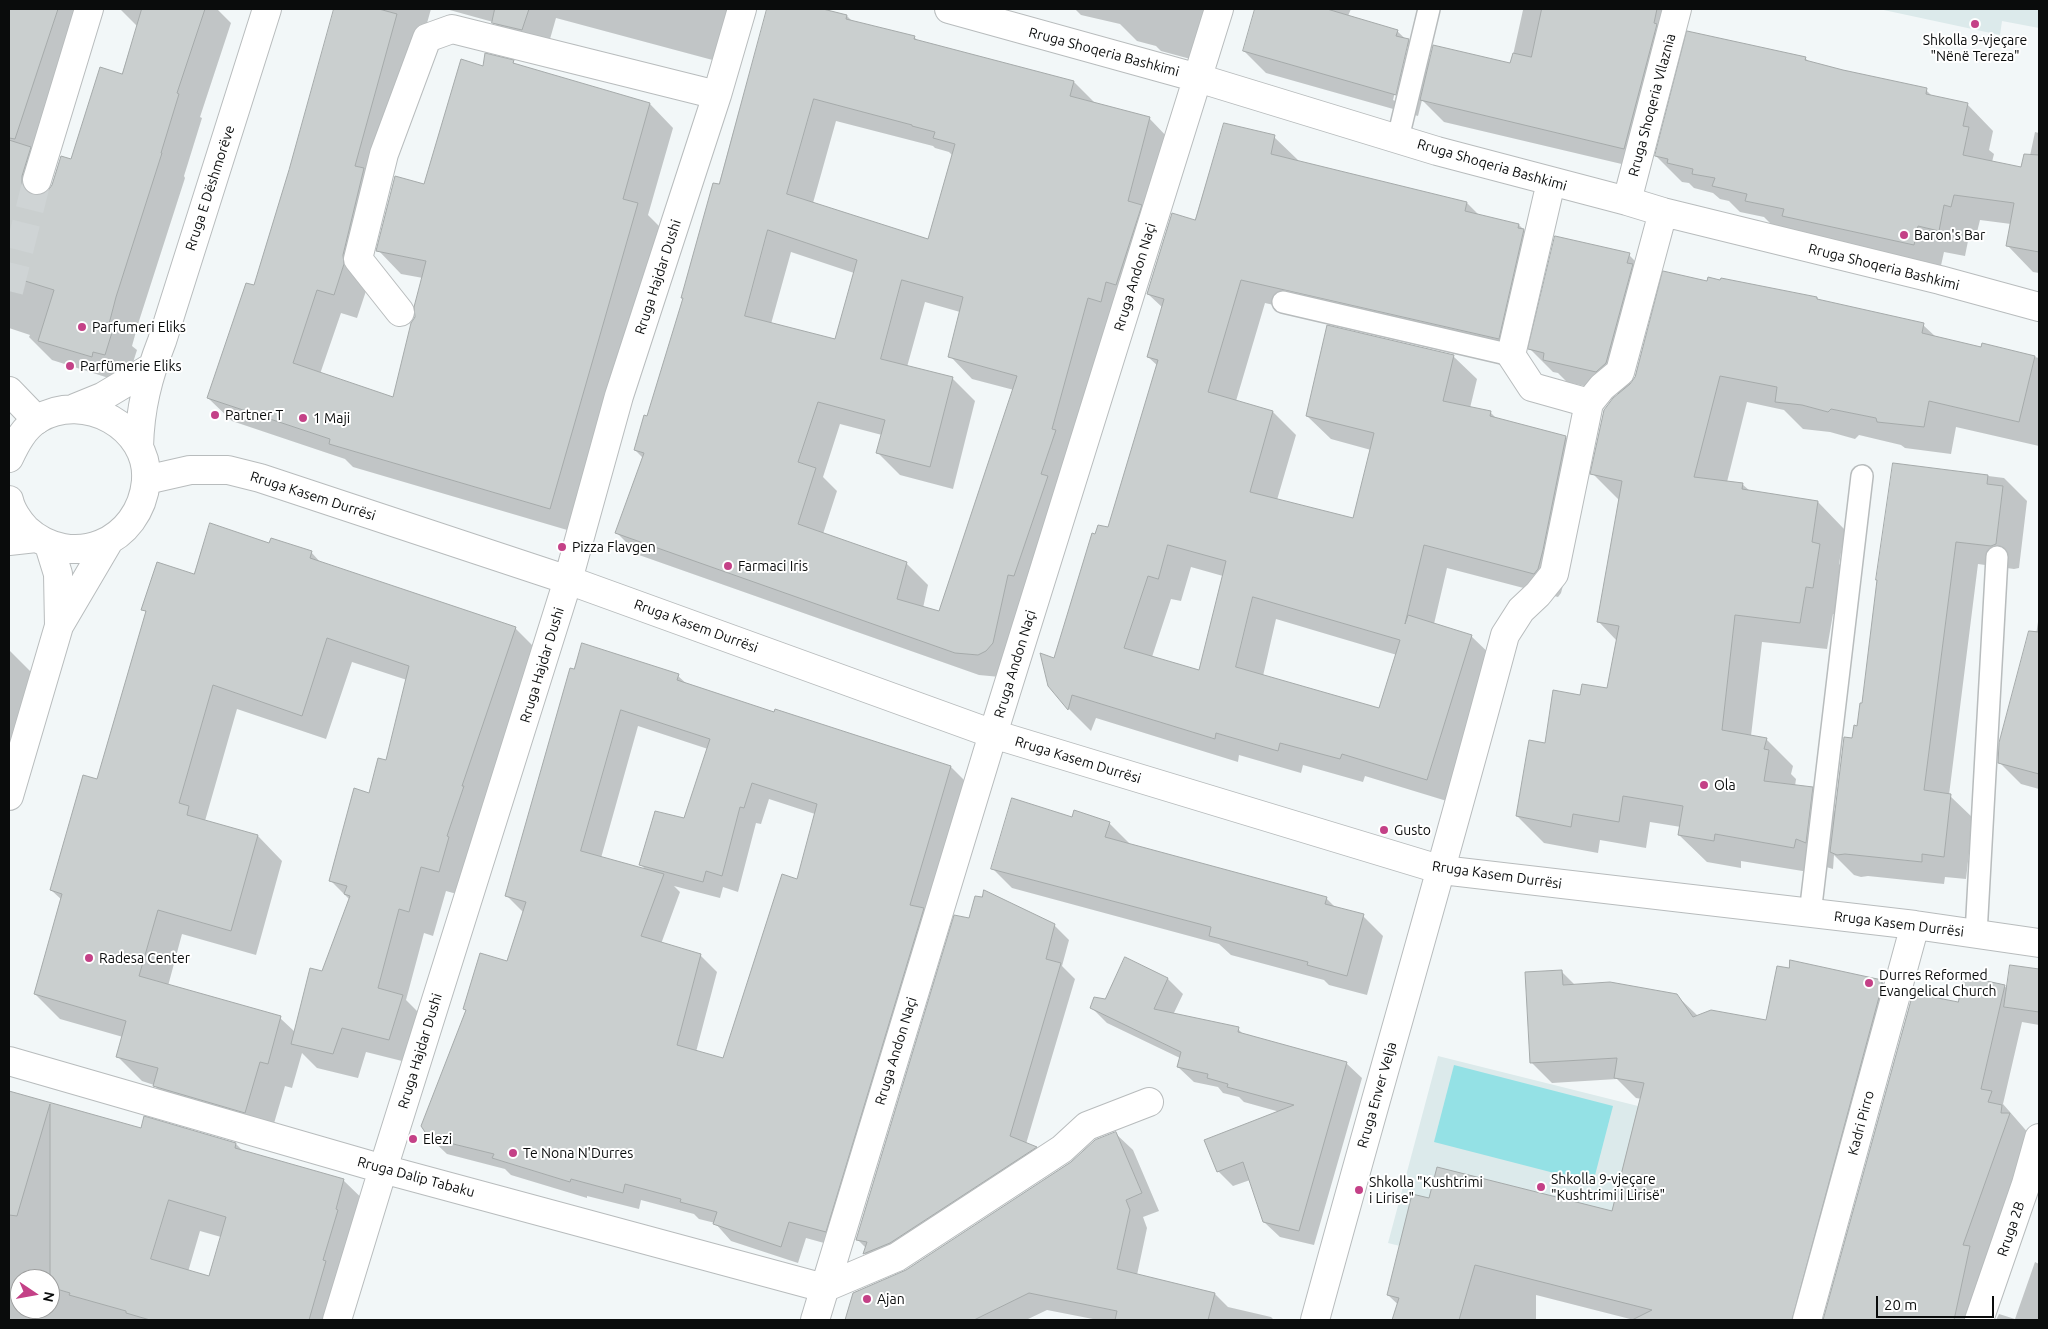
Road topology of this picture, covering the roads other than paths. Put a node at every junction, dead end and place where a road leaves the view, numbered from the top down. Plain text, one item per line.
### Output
1 (89, 9) edge
2 (267, 9) edge
3 (742, 9) edge
4 (949, 9) edge
5 (1219, 9) edge
6 (1429, 9) edge
7 (1677, 9) edge
8 (1198, 78) junction
9 (717, 95) junction
10 (1398, 138) junction
11 (37, 180) tunnel mouth
12 (1552, 182) junction
13 (1627, 201) junction
14 (1663, 212) junction
15 (1283, 302) dead end
16 (2039, 307) edge
17 (400, 312) dead end
18 (1511, 355) junction
19 (152, 367) junction
20 (9, 391) edge
21 (1589, 403) junction
22 (75, 408) junction
23 (37, 420) junction
24 (139, 447) junction
25 (9, 458) edge
26 (1862, 476) dead end
27 (146, 480) junction
28 (9, 500) edge
29 (43, 541) junction
30 (109, 541) junction
31 (9, 542) edge
32 (1997, 557) dead end
33 (568, 580) junction
34 (59, 626) junction
35 (993, 734) junction
36 (9, 796) edge
37 (1442, 870) junction
38 (1810, 914) junction
39 (1914, 925) junction
40 (1976, 934) junction
41 (2039, 943) edge
42 (9, 1061) edge
43 (1149, 1102) dead end
44 (2039, 1138) edge
45 (383, 1168) junction
46 (824, 1288) junction
47 (337, 1320) edge
48 (814, 1320) edge
49 (1315, 1320) edge
50 (1807, 1320) edge
51 (1979, 1320) edge

1 - 11 street
2 - 19 street, Rruga E Dëshmorëve
3 - 9 street, Rruga Hajdar Dushi
4 - 8 street, Rruga Shoqeria Bashkimi
5 - 8 street, Rruga Andon Naçi
6 - 10 lane
7 - 13 street, Rruga Shoqeria Vllaznia
8 - 10 street, Rruga Shoqeria Bashkimi
8 - 35 street, Rruga Andon Naçi
9 - 17 street
9 - 33 street, Rruga Hajdar Dushi
10 - 12 street, Rruga Shoqeria Bashkimi
12 - 13 street, Rruga Shoqeria Bashkimi
12 - 18 street
13 - 14 street, Rruga Shoqeria Bashkimi
14 - 16 street, Rruga Shoqeria Bashkimi
14 - 21 street
15 - 18 lane
18 - 21 street
19 - 22 street
19 - 24 street, Rruga E Dëshmorëve
20 - 23 street
21 - 37 street, Rruga Enver Velja
22 - 23 street
22 - 24 street
23 - 25 street
24 - 27 street
26 - 38 lane
27 - 30 street
27 - 33 street, Rruga Kasem Durrësi
28 - 29 street
29 - 30 street
29 - 31 street
29 - 34 street
30 - 34 street
32 - 40 lane
33 - 35 street, Rruga Kasem Durrësi
33 - 45 street, Rruga Hajdar Dushi
34 - 36 street
35 - 37 street, Rruga Kasem Durrësi
35 - 46 street, Rruga Andon Naçi
37 - 38 street, Rruga Kasem Durrësi
37 - 49 street, Rruga Enver Velja
38 - 39 street, Rruga Kasem Durrësi
39 - 40 street, Rruga Kasem Durrësi
39 - 50 street, Kadri Pirro
40 - 41 street, Rruga Kasem Durrësi
42 - 45 street, Rruga Dalip Tabaku
43 - 46 street
44 - 51 street, Rruga 2B
45 - 46 street, Rruga Dalip Tabaku
45 - 47 street, Rruga Hajdar Dushi
46 - 48 street, Rruga Andon Naçi

